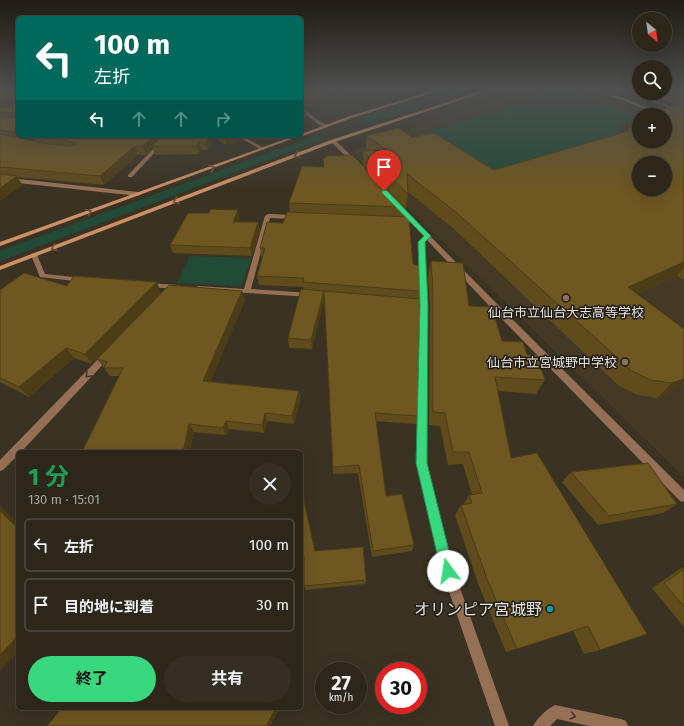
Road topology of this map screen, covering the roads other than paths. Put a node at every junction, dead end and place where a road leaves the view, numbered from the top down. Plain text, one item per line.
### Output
1 (320, 123) edge
2 (336, 123) edge
3 (389, 123) edge
4 (326, 126) junction
5 (303, 135) edge
6 (166, 138) edge
7 (243, 138) edge
8 (294, 138) edge
9 (334, 141) junction
10 (264, 149) junction
11 (360, 167) edge
12 (130, 176) dead end
13 (0, 180) edge
14 (138, 194) junction
15 (392, 200) edge
16 (299, 217) edge
17 (428, 236) junction
18 (0, 244) edge
19 (34, 255) junction
20 (0, 268) edge
21 (88, 280) edge
22 (142, 284) edge
23 (247, 290) junction
24 (316, 296) edge
25 (113, 348) edge
26 (16, 450) edge
27 (16, 450) edge
28 (0, 467) edge
29 (684, 497) edge
30 (502, 726) edge
31 (540, 726) edge
32 (620, 726) edge

1 - 4 street
2 - 4 street
3 - 9 street
4 - 5 street
6 - 12 street
7 - 10 street
8 - 10 street
9 - 11 street
9 -> 19 street
14 -> 10 street
13 - 14 street
18 -> 14 street
15 - 17 street
16 - 23 street
17 - 29 street
17 - 30 street
19 - 20 street
19 - 21 street
22 - 23 street
23 - 24 street
25 -> 26 street
27 -> 28 street
31 -> 32 street

